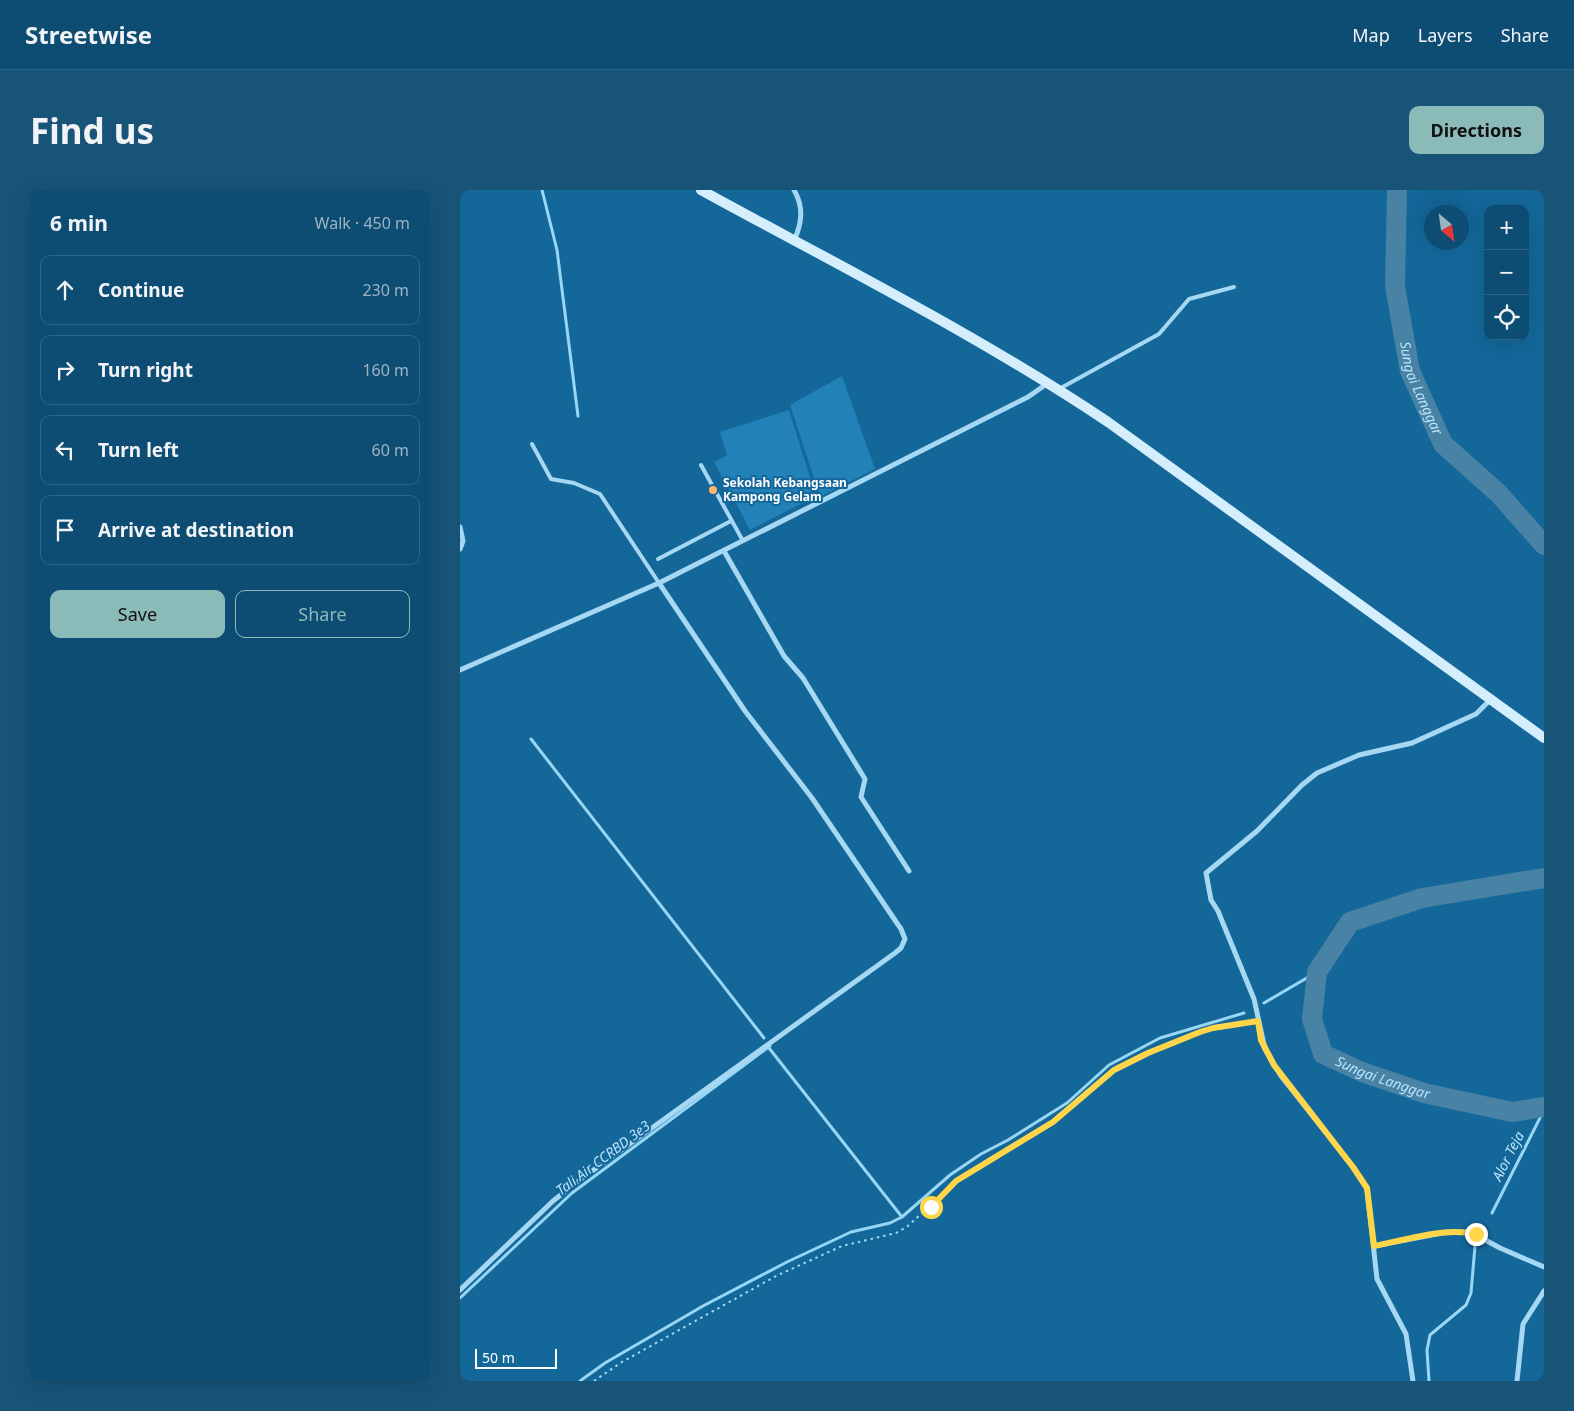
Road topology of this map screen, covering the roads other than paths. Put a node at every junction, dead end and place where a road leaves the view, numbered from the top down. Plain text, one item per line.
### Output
1 (701, 190) edge
2 (794, 190) edge
3 (794, 241) junction
4 (1234, 287) dead end
5 (1048, 383) junction
6 (1059, 389) junction
7 (532, 444) dead end
8 (701, 465) dead end
9 (731, 521) junction
10 (460, 527) edge
11 (743, 542) junction
12 (460, 549) edge
13 (724, 551) junction
14 (658, 559) dead end
15 (659, 583) junction
16 (460, 670) edge
17 (1490, 700) junction
18 (1544, 738) edge
19 (909, 871) dead end
20 (1374, 1246) junction
21 (1544, 1267) edge
22 (460, 1290) edge
23 (1544, 1291) edge
24 (1413, 1381) edge
25 (1517, 1381) edge

1 - 3 main road
2 - 3 street
3 - 5 main road
4 - 6 lane
5 - 6 main road
5 - 11 street
6 - 17 main road
7 - 15 lane
8 - 9 lane
9 - 11 lane
9 - 14 lane
10 - 12 street
11 - 13 street
13 - 15 street
13 - 19 street
15 - 16 street
15 - 22 street
17 - 18 main road
17 - 20 street
20 - 21 street
20 - 24 street
23 - 25 street

